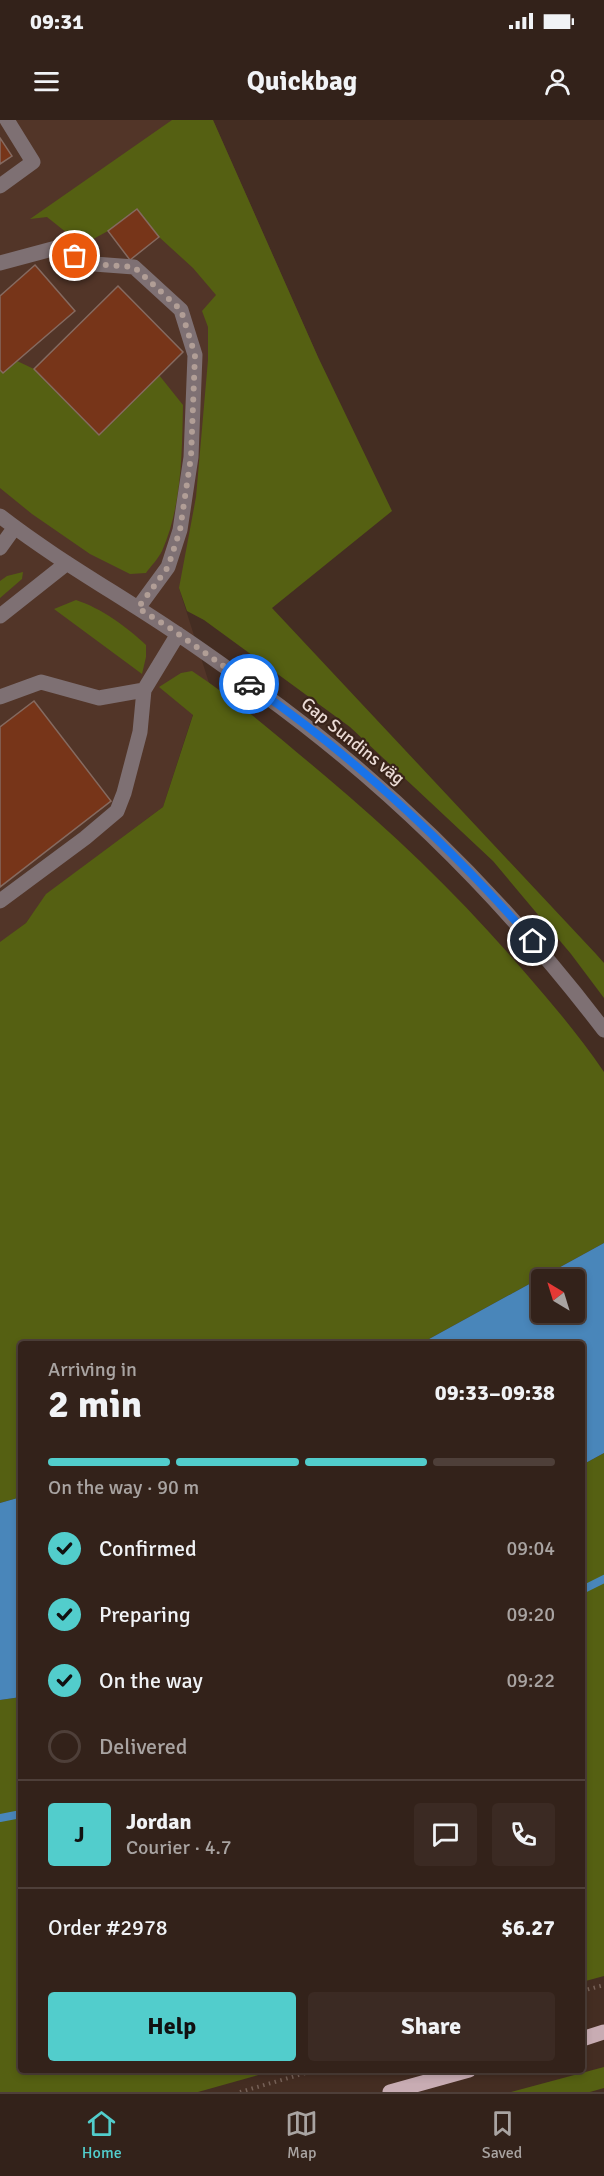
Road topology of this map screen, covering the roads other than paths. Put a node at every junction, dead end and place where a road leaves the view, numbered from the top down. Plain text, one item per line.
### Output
1 (7, 120) edge
2 (0, 186) edge
3 (0, 263) edge
4 (0, 516) edge
5 (15, 527) junction
6 (0, 548) edge
7 (67, 563) junction
8 (138, 608) junction
9 (0, 616) edge
10 (178, 634) junction
11 (144, 690) junction
12 (0, 697) edge
13 (0, 901) edge
14 (604, 1030) edge
15 (604, 2032) edge
16 (585, 2037) edge
17 (458, 2073) edge
18 (390, 2092) edge

1 - 2 street
3 - 8 street
4 - 5 street, Gap Sundins väg
5 - 6 street
5 - 7 street, Gap Sundins väg
7 - 8 street, Gap Sundins väg
7 - 9 street
8 - 10 street, Gap Sundins väg
10 - 11 street
10 - 14 street, Gap Sundins väg
11 - 12 street
11 - 13 street
15 - 16 main road
17 - 18 main road

